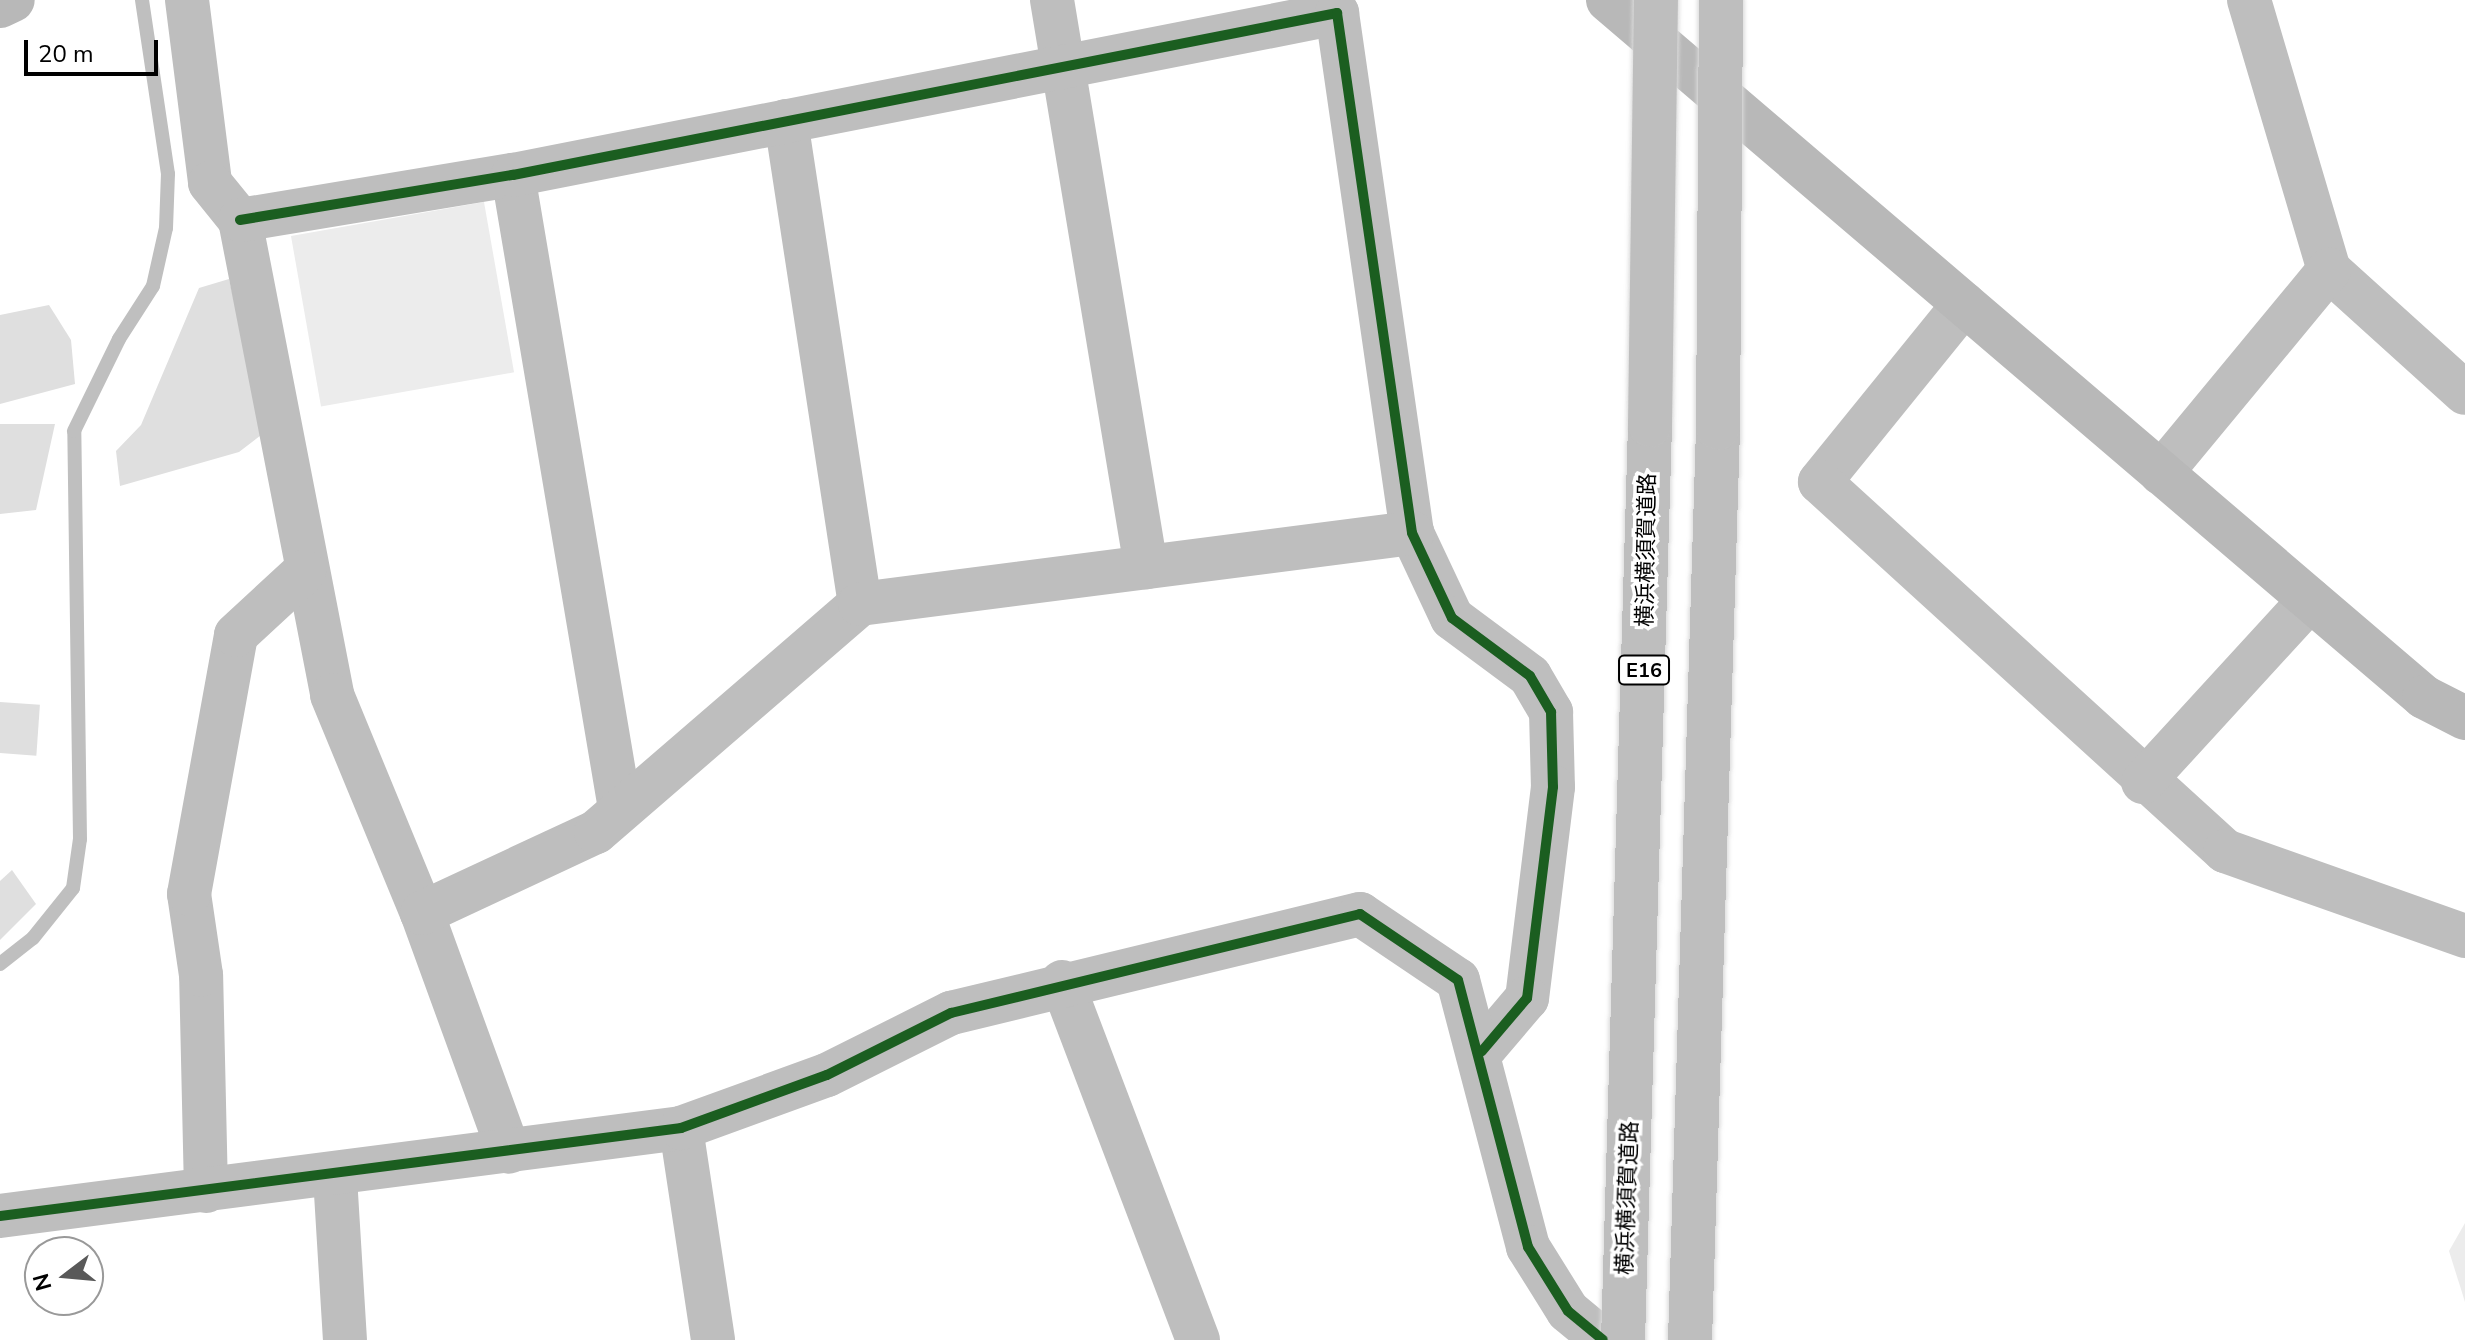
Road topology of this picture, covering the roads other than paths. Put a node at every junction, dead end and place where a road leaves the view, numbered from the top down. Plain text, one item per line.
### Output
1 (13, 0) edge
2 (187, 0) edge
3 (1052, 0) edge
4 (1608, 0) edge
5 (1656, 0) edge
6 (1721, 0) edge
7 (2249, 0) edge
8 (0, 6) edge
9 (1062, 67) junction
10 (786, 121) junction
11 (513, 175) junction
12 (240, 220) junction
13 (2329, 270) junction
14 (1964, 304) junction
15 (2465, 393) edge
16 (2161, 473) junction
17 (1412, 533) junction
18 (1146, 567) junction
19 (304, 572) junction
20 (2310, 600) junction
21 (860, 604) junction
22 (2465, 718) edge
23 (2143, 782) junction
24 (620, 808) junction
25 (422, 913) junction
26 (2465, 936) edge
27 (1062, 982) junction
28 (1482, 1051) junction
29 (681, 1128) junction
30 (509, 1152) junction
31 (335, 1177) junction
32 (206, 1191) junction
33 (0, 1216) edge
34 (345, 1340) edge
35 (713, 1340) edge
36 (1198, 1340) edge
37 (1603, 1340) edge
38 (1623, 1340) edge
39 (1690, 1340) edge

1 - 8 street
2 - 12 main road
3 - 9 main road
4 - 14 street
5 - 38 main road, 横浜横須賀道路 / E16, bridge
6 - 39 main road, bridge
7 - 13 main road
9 - 10 main road
9 - 17 main road
9 - 18 main road
10 - 11 main road
10 - 21 main road
11 - 12 main road
11 - 24 main road
12 - 19 main road
13 - 15 main road
13 - 16 main road
14 - 16 street
14 - 23 main road
16 - 20 street
17 - 18 main road
17 - 28 main road
18 - 21 main road
19 - 25 main road
19 - 32 main road
20 - 22 street
20 - 23 main road
21 - 24 main road
23 - 26 main road
24 - 25 main road
25 - 30 main road
27 - 28 main road
27 - 29 main road
27 - 36 main road
28 - 37 main road
29 - 30 main road
29 - 35 main road
30 - 31 main road
31 - 32 main road
31 - 34 main road
32 - 33 main road

